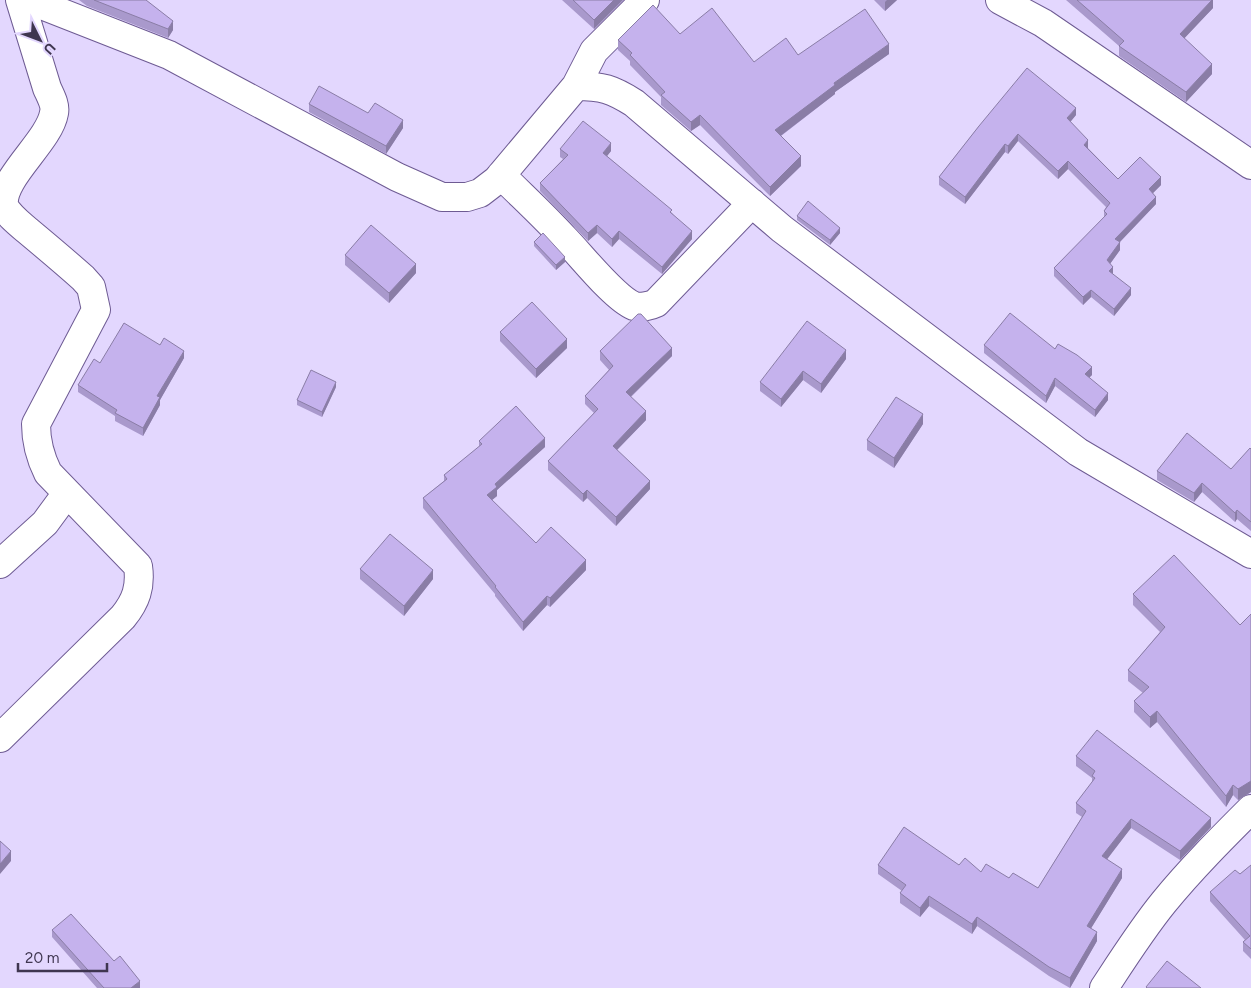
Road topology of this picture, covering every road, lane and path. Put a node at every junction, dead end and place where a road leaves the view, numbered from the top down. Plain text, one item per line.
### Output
1 (20, 0) edge
2 (29, 0) edge
3 (645, 0) edge
4 (1000, 0) edge
5 (576, 86) junction
6 (1251, 165) edge
7 (501, 175) junction
8 (752, 203) junction
9 (67, 493) junction
10 (1251, 554) edge
11 (0, 564) edge
12 (0, 738) edge
13 (1251, 809) edge
14 (1104, 988) edge

1 - 9 street
2 - 7 street
3 - 5 street
4 - 6 street
5 - 7 street
5 - 8 street
7 - 8 street
8 - 10 street
9 - 11 street
9 - 12 street
13 - 14 street

